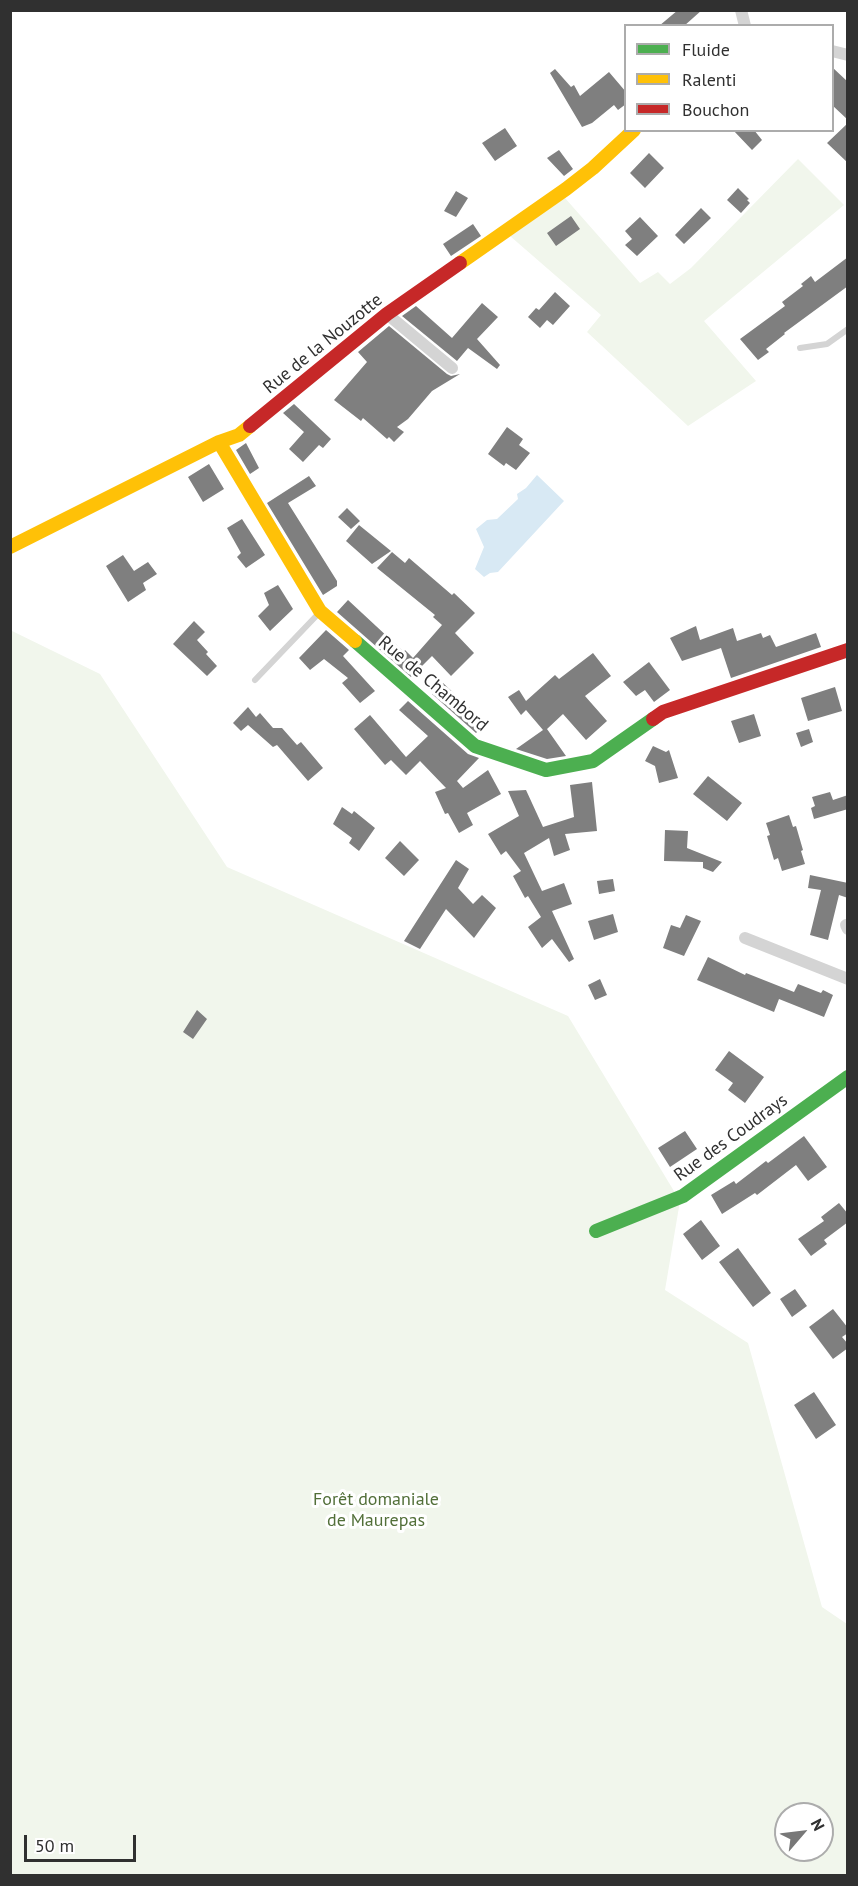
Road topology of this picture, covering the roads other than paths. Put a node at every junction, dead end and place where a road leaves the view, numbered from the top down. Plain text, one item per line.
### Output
1 (632, 132) edge
2 (387, 314) junction
3 (848, 329) edge
4 (800, 348) dead end
5 (452, 368) dead end
6 (219, 442) junction
7 (10, 547) edge
8 (320, 611) junction
9 (848, 650) edge
10 (255, 680) dead end
11 (745, 938) dead end
12 (848, 979) edge
13 (848, 1077) edge
14 (596, 1231) dead end

1 - 2 street, Rue de la Nouzotte
2 - 5 street
2 - 6 street, Rue de la Nouzotte
3 - 4 lane
6 - 7 street, Rue de la Nouzotte
6 - 8 street, Rue de Chambord
8 - 9 street, Rue de Chambord
8 - 10 lane
11 - 12 street
13 - 14 street, Rue des Coudrays

